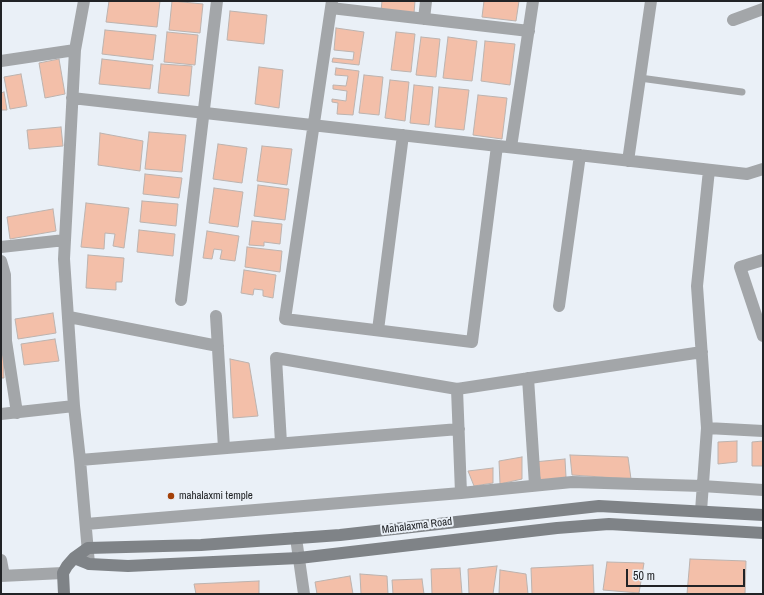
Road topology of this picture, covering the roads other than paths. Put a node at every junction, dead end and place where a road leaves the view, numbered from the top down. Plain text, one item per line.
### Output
1 (84, 1) edge
2 (216, 1) edge
3 (426, 1) edge
4 (534, 1) edge
5 (651, 1) edge
6 (331, 4) edge
7 (763, 9) edge
8 (424, 19) junction
9 (733, 20) dead end
10 (529, 32) junction
11 (75, 50) junction
12 (1, 61) edge
13 (640, 78) junction
14 (742, 92) dead end
15 (72, 98) junction
16 (203, 113) junction
17 (313, 125) junction
18 (403, 135) junction
19 (497, 146) junction
20 (511, 148) junction
21 (580, 155) junction
22 (628, 161) junction
23 (763, 169) edge
24 (709, 170) junction
25 (65, 240) junction
26 (1, 247) edge
27 (763, 260) edge
28 (1, 261) edge
29 (181, 300) dead end
30 (559, 306) dead end
31 (216, 316) dead end
32 (69, 317) junction
33 (378, 330) junction
34 (763, 336) edge
35 (4, 341) edge
36 (218, 346) junction
37 (702, 352) junction
38 (528, 378) junction
39 (457, 389) junction
40 (74, 406) junction
41 (17, 413) junction
42 (1, 414) edge
43 (707, 428) junction
44 (459, 429) junction
45 (763, 431) edge
46 (281, 444) junction
47 (224, 448) junction
48 (80, 460) junction
49 (535, 485) junction
50 (702, 486) junction
51 (763, 490) edge
52 (461, 492) junction
53 (701, 511) junction
54 (763, 515) edge
55 (86, 524) junction
56 (763, 533) edge
57 (296, 538) junction
58 (88, 548) junction
59 (74, 558) junction
60 (299, 558) junction
61 (1, 560) edge
62 (89, 564) junction
63 (63, 573) junction
64 (2, 576) edge
65 (64, 594) edge
66 (304, 594) edge

1 - 11 street
2 - 16 street
3 - 8 street
4 - 10 street
5 - 13 street
6 - 8 street
6 - 17 street
7 - 9 street
8 - 10 street
10 - 20 street
11 - 12 street
11 - 15 street
13 - 14 lane
13 - 22 street
15 - 16 street
15 - 25 street
16 - 17 street
16 - 29 street
17 - 18 street
17 - 33 street
18 - 19 street
18 - 33 street
19 - 20 street
19 - 33 street
20 - 21 street
21 - 22 street
21 - 30 street
22 - 24 street
23 - 24 street
24 - 37 street
25 - 26 street
25 - 32 street
27 - 34 street
28 - 35 street
31 - 36 street
32 - 36 street
32 - 40 street
35 - 41 street
36 - 47 street
37 - 38 street
37 - 43 street
38 - 39 street
38 - 49 street
39 - 44 street
39 - 46 street
40 - 41 street
40 - 48 street
41 - 42 street
43 - 45 street
43 - 50 street
44 - 46 street
44 - 52 street
46 - 47 street
47 - 48 street
48 - 55 street
49 - 50 street
49 - 52 street
50 - 51 street
50 - 53 street
52 - 55 street
53 - 54 street, Mahalaxma Road
53 - 57 street, Mahalaxma Road
55 - 58 street
56 - 60 street, Mahalaxma Road
57 - 58 street, Mahalaxma Road
57 - 60 street
58 - 59 street
58 - 62 street
59 - 62 street, Mahalaxma Road
59 - 63 street
60 - 62 street, Mahalaxma Road
60 - 66 street
61 - 64 street
63 - 64 street
63 - 65 street

